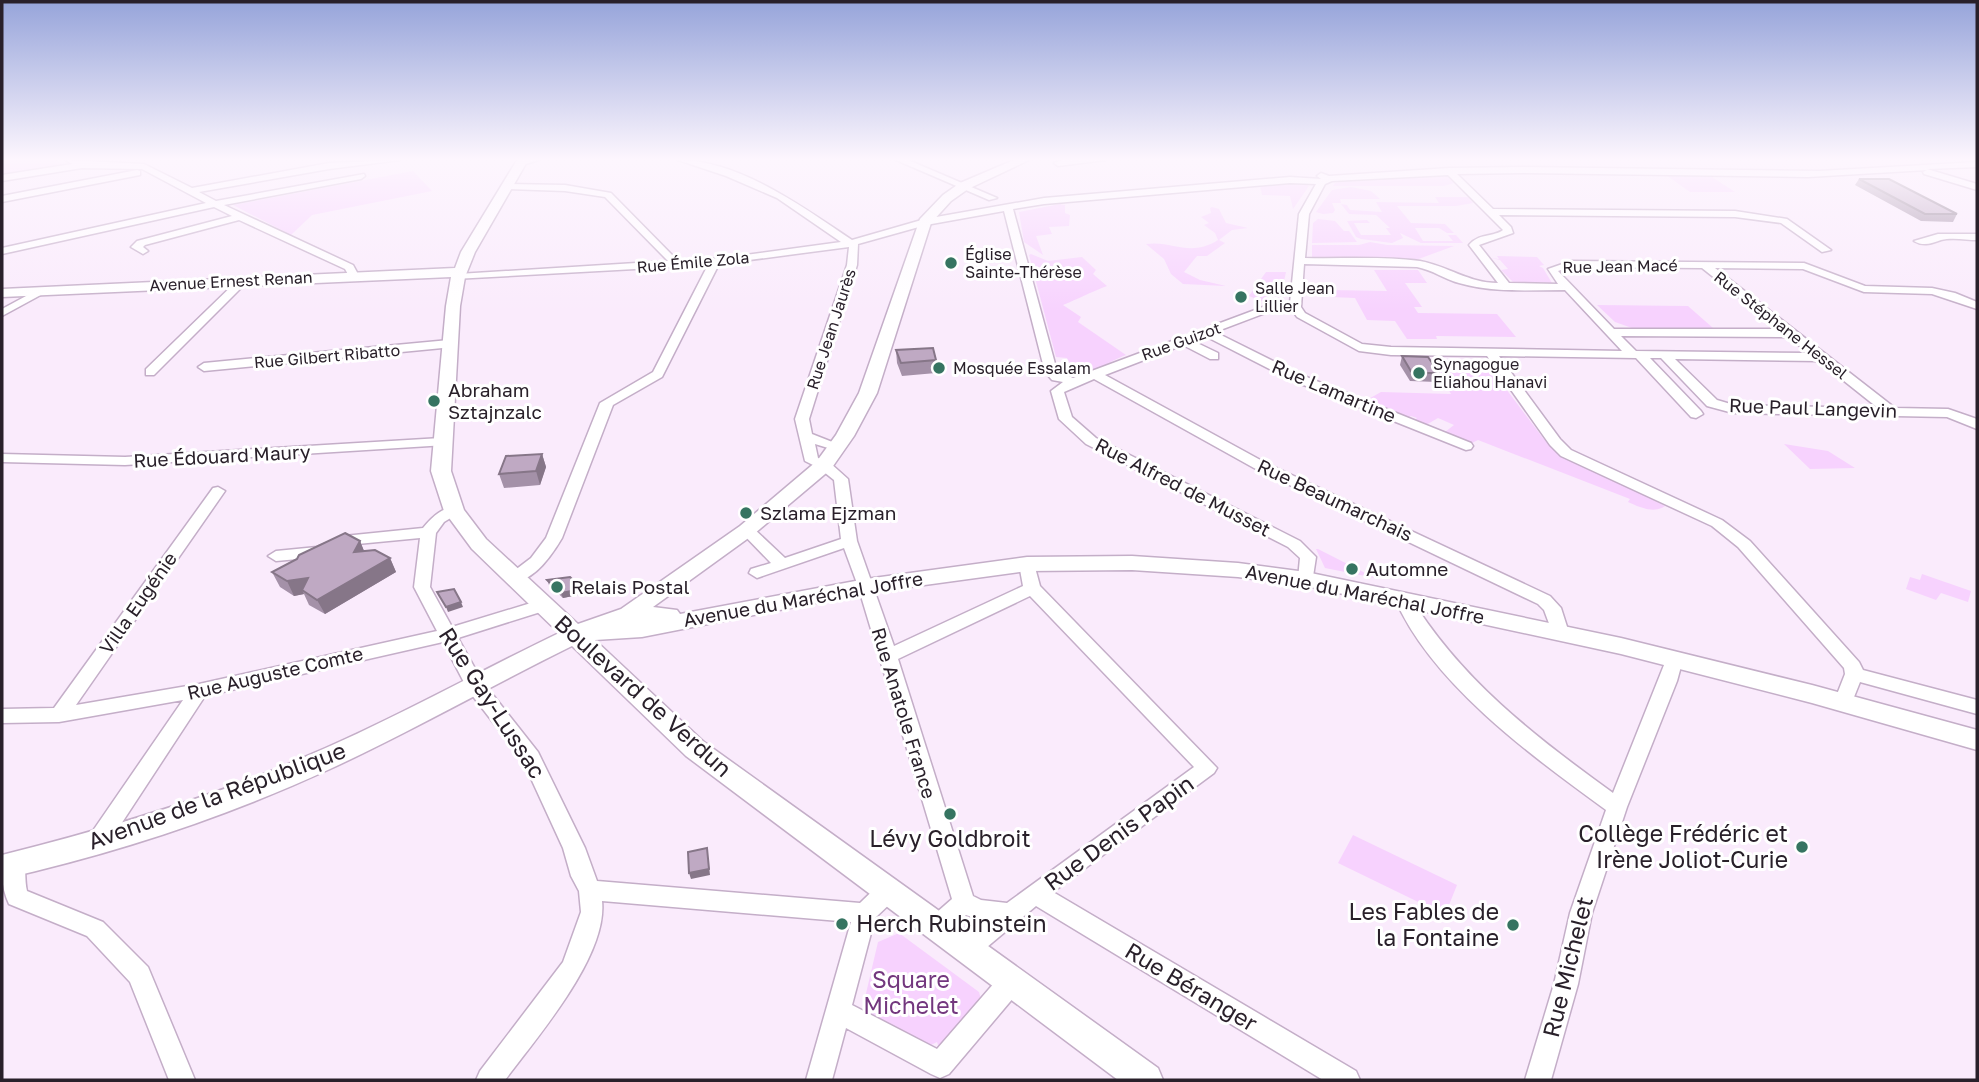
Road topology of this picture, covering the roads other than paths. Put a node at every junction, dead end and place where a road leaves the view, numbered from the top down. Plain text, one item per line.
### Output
1 (168, 210) edge
2 (175, 210) edge
3 (229, 210) edge
4 (493, 210) edge
5 (623, 210) edge
6 (802, 210) edge
7 (936, 210) edge
8 (968, 210) edge
9 (1003, 210) edge
10 (1306, 210) edge
11 (1491, 212) joint
12 (240, 216) junction
13 (136, 221) junction
14 (925, 222) junction
15 (147, 231) dead end
16 (70, 236) junction
17 (1977, 237) edge
18 (1919, 241) dead end
19 (79, 243) dead end
20 (852, 243) junction
21 (3, 248) edge
22 (1826, 250) dead end
23 (143, 251) dead end
24 (16, 260) dead end
25 (1299, 261) junction
26 (715, 262) junction
27 (674, 264) junction
28 (1703, 264) junction
29 (459, 275) junction
30 (354, 276) junction
31 (244, 280) junction
32 (1507, 287) junction
33 (1567, 287) junction
34 (43, 291) junction
35 (2, 293) edge
36 (1977, 306) edge
37 (1295, 307) junction
38 (2, 313) edge
39 (1205, 332) junction
40 (1612, 332) junction
41 (1790, 333) junction
42 (1183, 340) junction
43 (449, 344) junction
44 (1491, 353) junction
45 (1637, 355) junction
46 (1214, 356) dead end
47 (1665, 356) junction
48 (1821, 357) junction
49 (205, 367) dead end
50 (150, 372) dead end
51 (1096, 375) junction
52 (1063, 382) junction
53 (1892, 412) junction
54 (1696, 414) dead end
55 (1977, 425) edge
56 (806, 436) junction
57 (441, 442) junction
58 (832, 445) junction
59 (1466, 446) dead end
60 (2, 458) edge
61 (818, 463) junction
62 (218, 491) dead end
63 (454, 511) junction
64 (747, 530) junction
65 (428, 532) junction
66 (849, 541) junction
67 (276, 556) dead end
68 (1027, 564) junction
69 (782, 565) junction
70 (757, 573) dead end
71 (514, 577) junction
72 (1306, 579) junction
73 (866, 586) junction
74 (1032, 588) junction
75 (1403, 599) junction
76 (544, 605) junction
77 (629, 614) junction
78 (705, 616) junction
79 (1560, 632) junction
80 (575, 634) junction
81 (447, 635) junction
82 (886, 657) junction
83 (1674, 659) junction
84 (1854, 674) junction
85 (475, 685) junction
86 (199, 691) junction
87 (1843, 702) junction
88 (1977, 707) edge
89 (59, 715) junction
90 (2, 716) edge
91 (1977, 740) edge
92 (1617, 807) junction
93 (98, 841) junction
94 (8, 865) edge
95 (590, 890) junction
96 (1035, 893) junction
97 (964, 902) junction
98 (876, 903) junction
99 (1011, 913) junction
100 (936, 927) junction
101 (965, 950) junction
102 (1011, 982) junction
103 (838, 1011) junction
104 (182, 1080) edge
105 (489, 1080) edge
106 (819, 1080) edge
107 (1146, 1080) edge
108 (1347, 1080) edge
109 (1538, 1080) edge

1 - 21 street
2 - 13 street
3 - 12 street
4 - 29 main road, Boulevard de Verdun
5 - 27 street
6 - 20 street, Rue Jean Jaurès
7 - 14 main road
8 - 14 street, Rue Émile Zola
9 - 52 street, Rue Alfred de Musset
10 - 25 street
11 - 22 street
11 - 32 street
12 - 23 street
12 - 30 street
13 - 15 street
13 - 16 street
14 - 20 street, Rue Émile Zola
14 - 58 main road
16 - 19 street
16 - 21 street
17 - 18 street
20 - 26 street, Rue Émile Zola
20 - 56 street, Rue Jean Jaurès
21 - 24 street
25 - 32 street, Rue Jean Macé
25 - 37 street
26 - 27 street, Rue Émile Zola
26 - 71 street
27 - 29 street, Rue Émile Zola
28 - 33 street, Rue Jean Macé
28 - 36 street, Rue Jean Macé
28 - 41 street, Rue Stéphane Hessel
29 - 30 main road, Avenue Ernest Renan
29 - 43 main road, Boulevard de Verdun
30 - 31 main road, Avenue Ernest Renan
31 - 34 main road, Avenue Ernest Renan
31 - 50 street
32 - 33 street, Rue Jean Macé
33 - 40 street
34 - 35 main road, Avenue Ernest Renan
34 - 38 street
37 - 39 street, Rue Guizot
37 - 44 street
39 - 42 street, Rue Guizot
39 - 59 street, Rue Lamartine
40 - 41 street
40 - 45 street
41 - 48 street, Rue Stéphane Hessel
42 - 46 street
42 - 51 street, Rue Guizot
43 - 49 street, Rue Gilbert Ribatto
43 - 57 main road, Boulevard de Verdun
44 - 45 street
44 - 84 street
45 - 47 street
45 - 54 street
47 - 48 street
47 - 53 street, Rue Paul Langevin
48 - 53 street, Rue Stéphane Hessel
51 - 52 street, Rue Guizot
51 - 79 street, Rue Beaumarchais
52 - 72 street, Rue Alfred de Musset
53 - 55 street, Rue Paul Langevin
56 - 58 street
56 - 61 street, Rue Jean Jaurès
57 - 60 street, Rue Édouard Maury
57 - 63 main road, Boulevard de Verdun
58 - 61 main road
61 - 64 main road
61 - 66 street, Rue Anatole France
62 - 89 street, Villa Eugénie
63 - 65 street
63 - 71 main road, Boulevard de Verdun
64 - 69 street
64 - 77 main road
65 - 67 street
65 - 81 street, Rue Gay-Lussac
66 - 69 street
66 - 73 street, Rue Anatole France
68 - 72 main road, Avenue du Maréchal Joffre
68 - 73 main road, Avenue du Maréchal Joffre
68 - 74 street
69 - 70 street
71 - 76 main road, Boulevard de Verdun
72 - 75 main road, Avenue du Maréchal Joffre
73 - 78 main road, Avenue du Maréchal Joffre
73 - 82 street, Rue Anatole France
74 - 82 street
74 - 96 street, Rue Denis Papin
75 - 79 main road, Avenue du Maréchal Joffre
75 - 92 street
76 - 80 main road, Boulevard de Verdun
76 - 81 street, Rue Auguste Comte
77 - 78 main road
77 - 80 main road, Avenue de la République
78 - 80 main road, Avenue du Maréchal Joffre
79 - 83 main road, Avenue du Maréchal Joffre
80 - 85 main road, Avenue de la République
80 - 98 main road, Boulevard de Verdun
81 - 85 street, Rue Gay-Lussac
81 - 86 street, Rue Auguste Comte
82 - 97 street, Rue Anatole France
83 - 87 main road, Avenue du Maréchal Joffre
83 - 92 street, Rue Michelet
84 - 87 street
84 - 88 street
85 - 93 main road, Avenue de la République
85 - 95 street, Rue Gay-Lussac
86 - 89 street, Rue Auguste Comte
86 - 93 street
87 - 91 main road, Avenue du Maréchal Joffre
89 - 90 street, Rue Auguste Comte
92 - 109 street, Rue Michelet
93 - 94 main road, Avenue de la République
94 - 104 street
95 - 98 street
95 - 105 street, Rue Gay-Lussac
96 - 99 street, Rue Denis Papin
96 - 108 street, Rue Béranger
97 - 99 street
97 - 100 street
98 - 100 main road, Boulevard de Verdun
98 - 103 street
99 - 101 street, Rue Denis Papin
100 - 101 main road, Boulevard de Verdun
101 - 102 main road, Boulevard de Verdun
102 - 103 street
102 - 107 main road, Boulevard de Verdun
103 - 106 street

